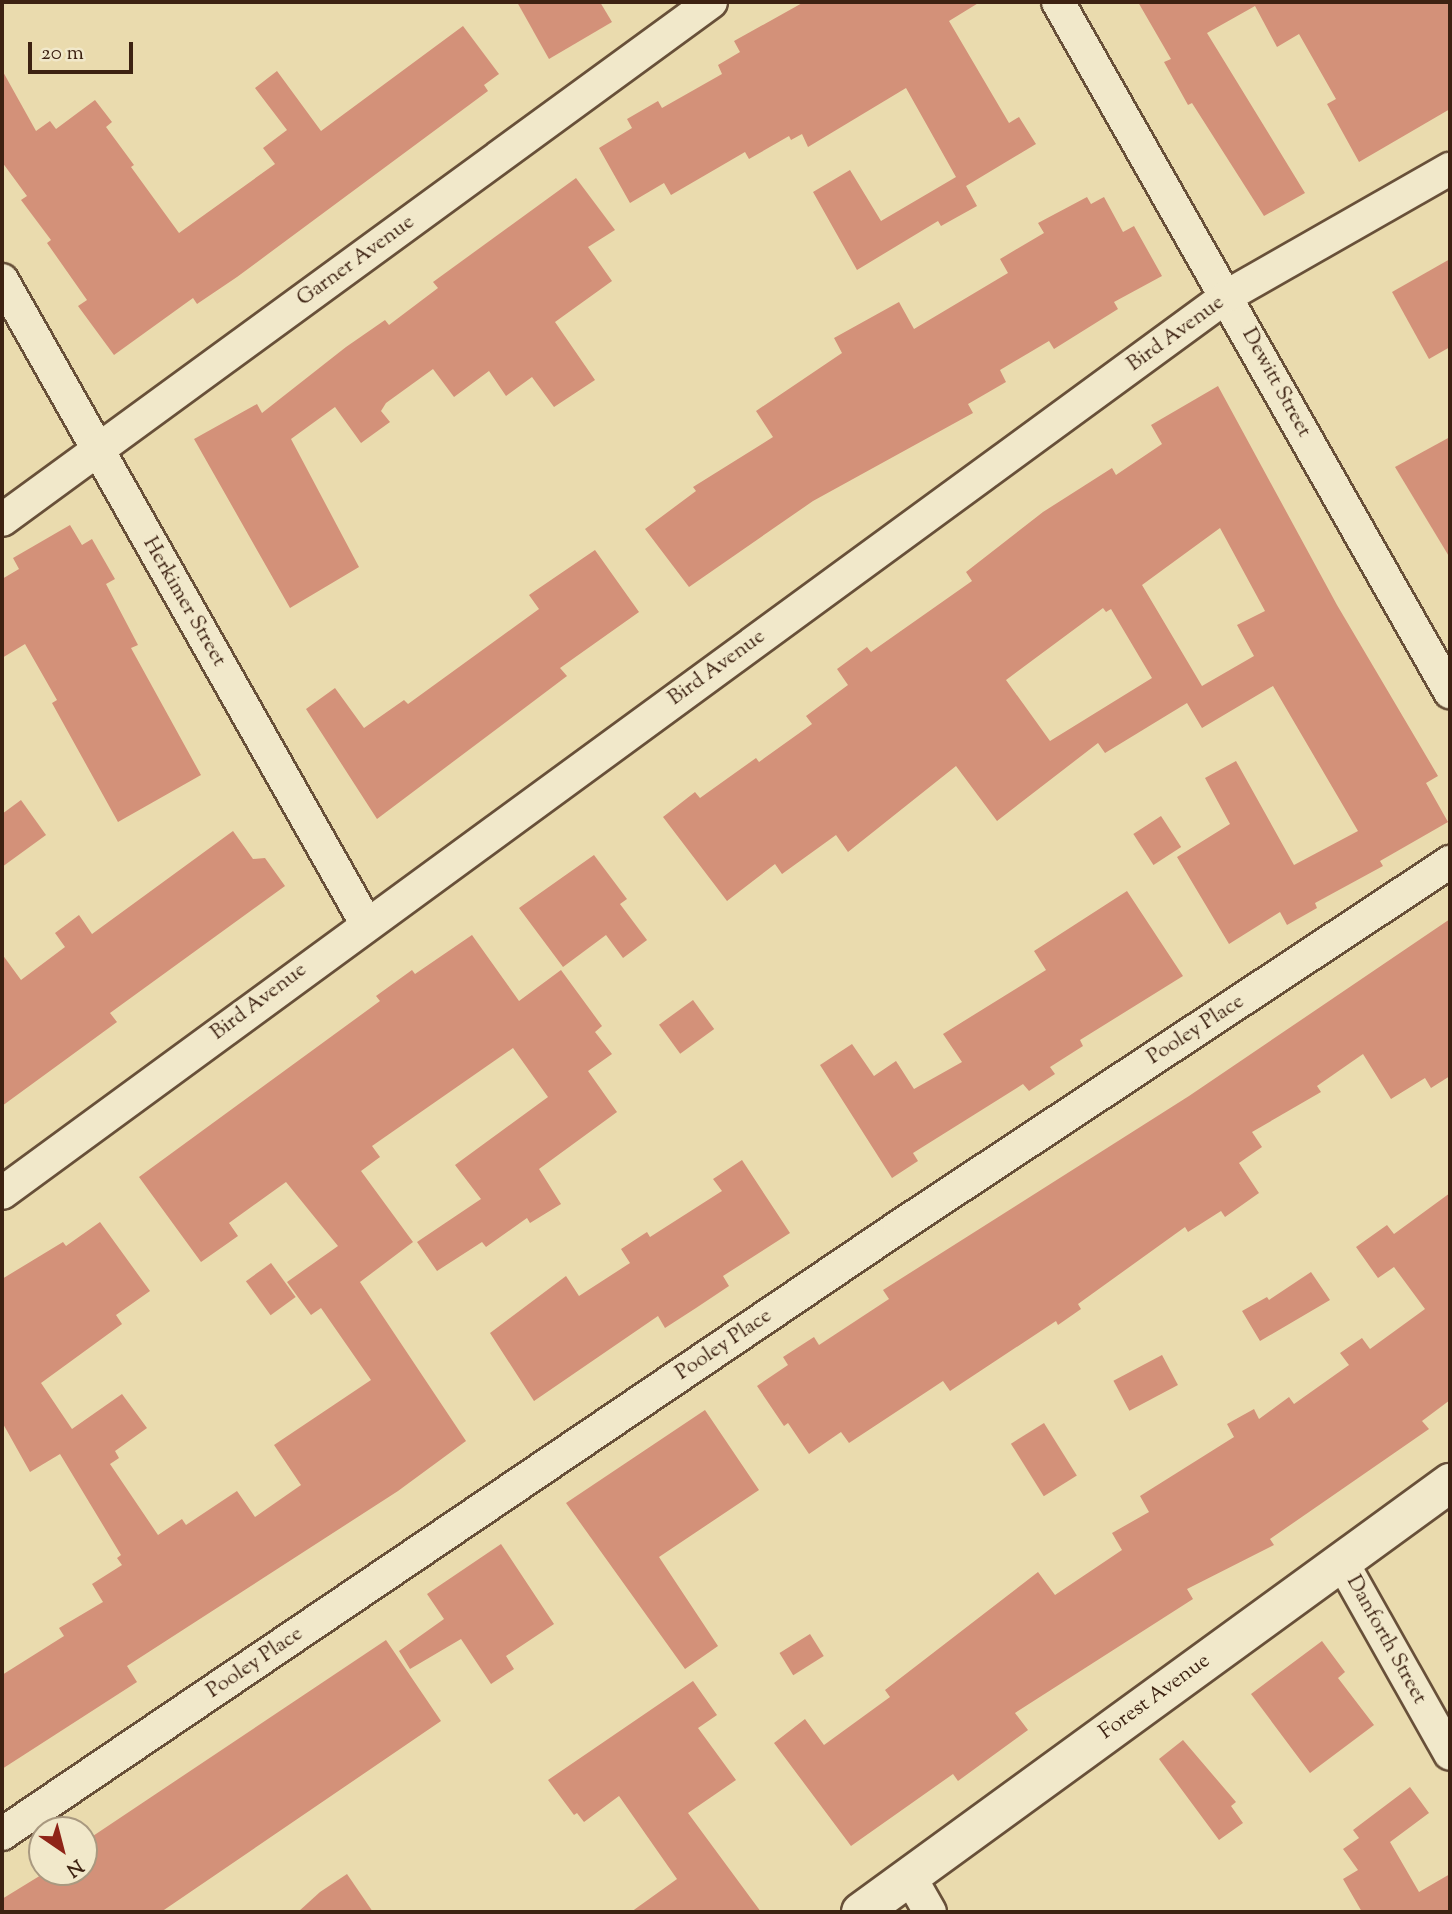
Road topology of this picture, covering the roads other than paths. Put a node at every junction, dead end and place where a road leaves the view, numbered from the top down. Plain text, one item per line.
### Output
1 (711, 2) edge
2 (1058, 2) edge
3 (1450, 169) edge
4 (2, 280) edge
5 (1227, 296) junction
6 (97, 450) junction
7 (2, 520) edge
8 (1450, 692) edge
9 (1450, 862) edge
10 (366, 923) junction
11 (2, 1193) edge
12 (1450, 1483) edge
13 (1342, 1562) junction
14 (1450, 1754) edge
15 (2, 1834) edge
16 (910, 1877) junction
17 (861, 1912) edge
18 (930, 1912) edge

1 - 6 street, Garner Avenue
2 - 5 street, Dewitt Street
3 - 5 street, Bird Avenue
4 - 6 street, Herkimer Street
5 - 8 street, Dewitt Street
5 - 10 street, Bird Avenue
6 - 7 street, Garner Avenue
6 - 10 street, Herkimer Street
9 - 15 street, Pooley Place
10 - 11 street, Bird Avenue
12 - 13 street, Forest Avenue
13 - 14 street, Danforth Street
13 - 16 street, Forest Avenue
16 - 17 street, Forest Avenue
16 - 18 street

